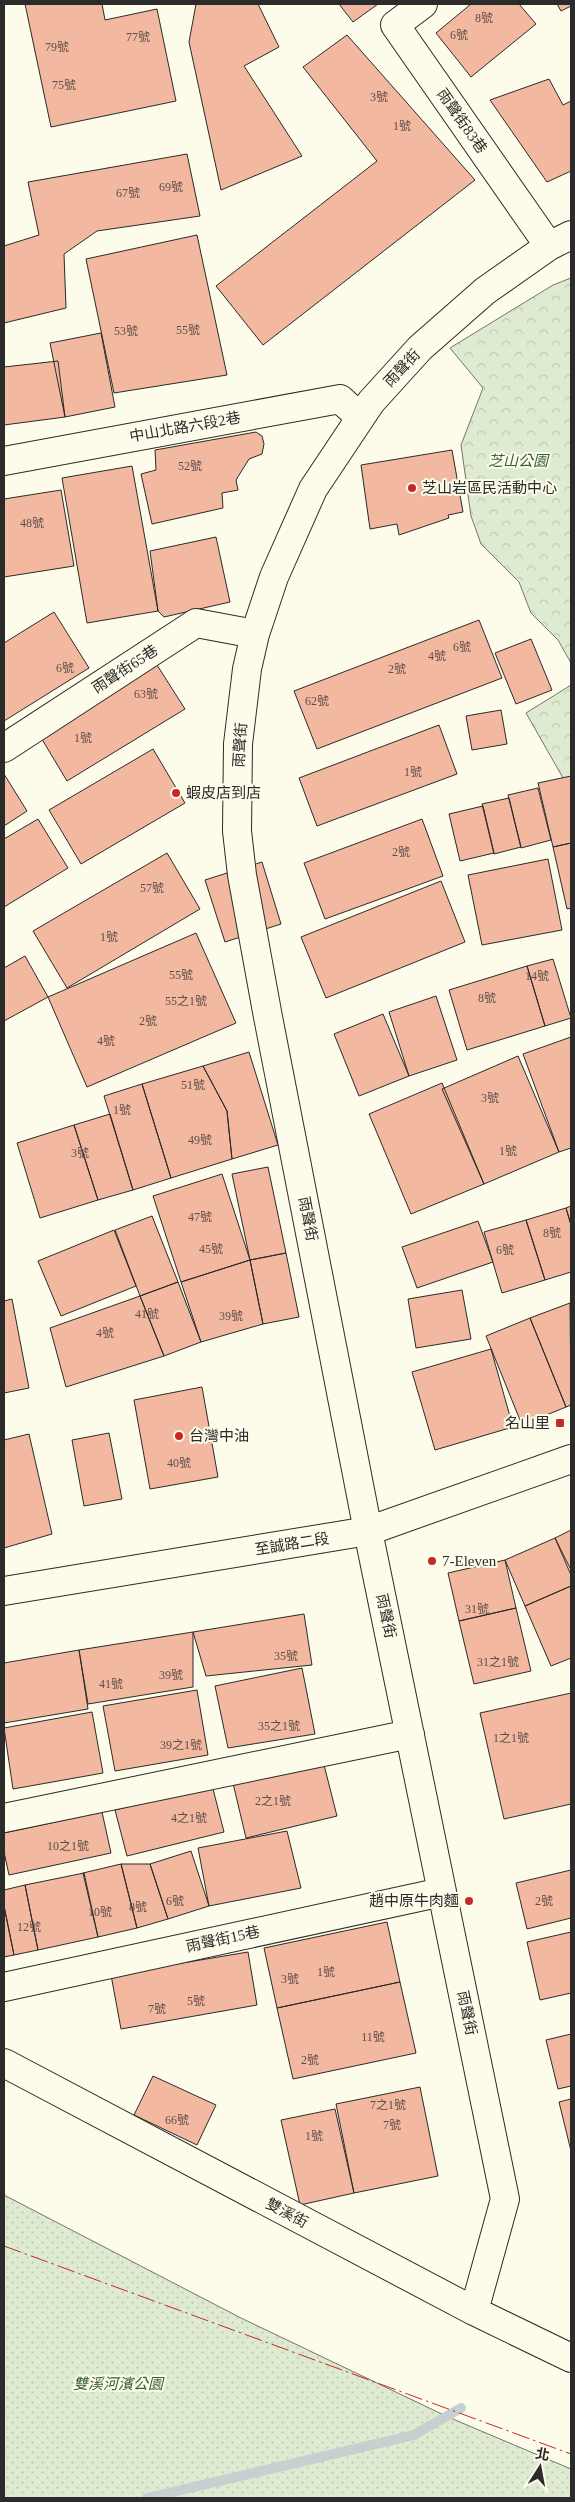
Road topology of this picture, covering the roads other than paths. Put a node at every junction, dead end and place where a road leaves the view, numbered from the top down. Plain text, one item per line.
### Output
1 (423, 4) edge
2 (560, 240) edge
3 (360, 417) junction
4 (4, 461) edge
5 (255, 634) junction
6 (4, 748) edge
7 (571, 1459) edge
8 (368, 1531) junction
9 (4, 1591) edge
10 (410, 1734) junction
11 (4, 1818) edge
12 (442, 1892) junction
13 (4, 1987) edge
14 (4, 2064) edge
15 (474, 2311) junction
16 (571, 2358) edge

1 - 2 street, 雨聲街83巷
2 - 3 street, 雨聲街
3 - 4 street, 中山北路六段2巷
3 - 5 street, 雨聲街
5 - 6 street, 雨聲街65巷
5 - 8 street, 雨聲街
7 - 8 street, 至誠路二段
8 - 9 street, 至誠路二段
8 - 10 street, 雨聲街
10 - 11 street
10 - 12 street, 雨聲街
12 - 13 street, 雨聲街15巷
12 - 15 street, 雨聲街
14 - 15 street, 雙溪街
15 - 16 street, 雙溪街

